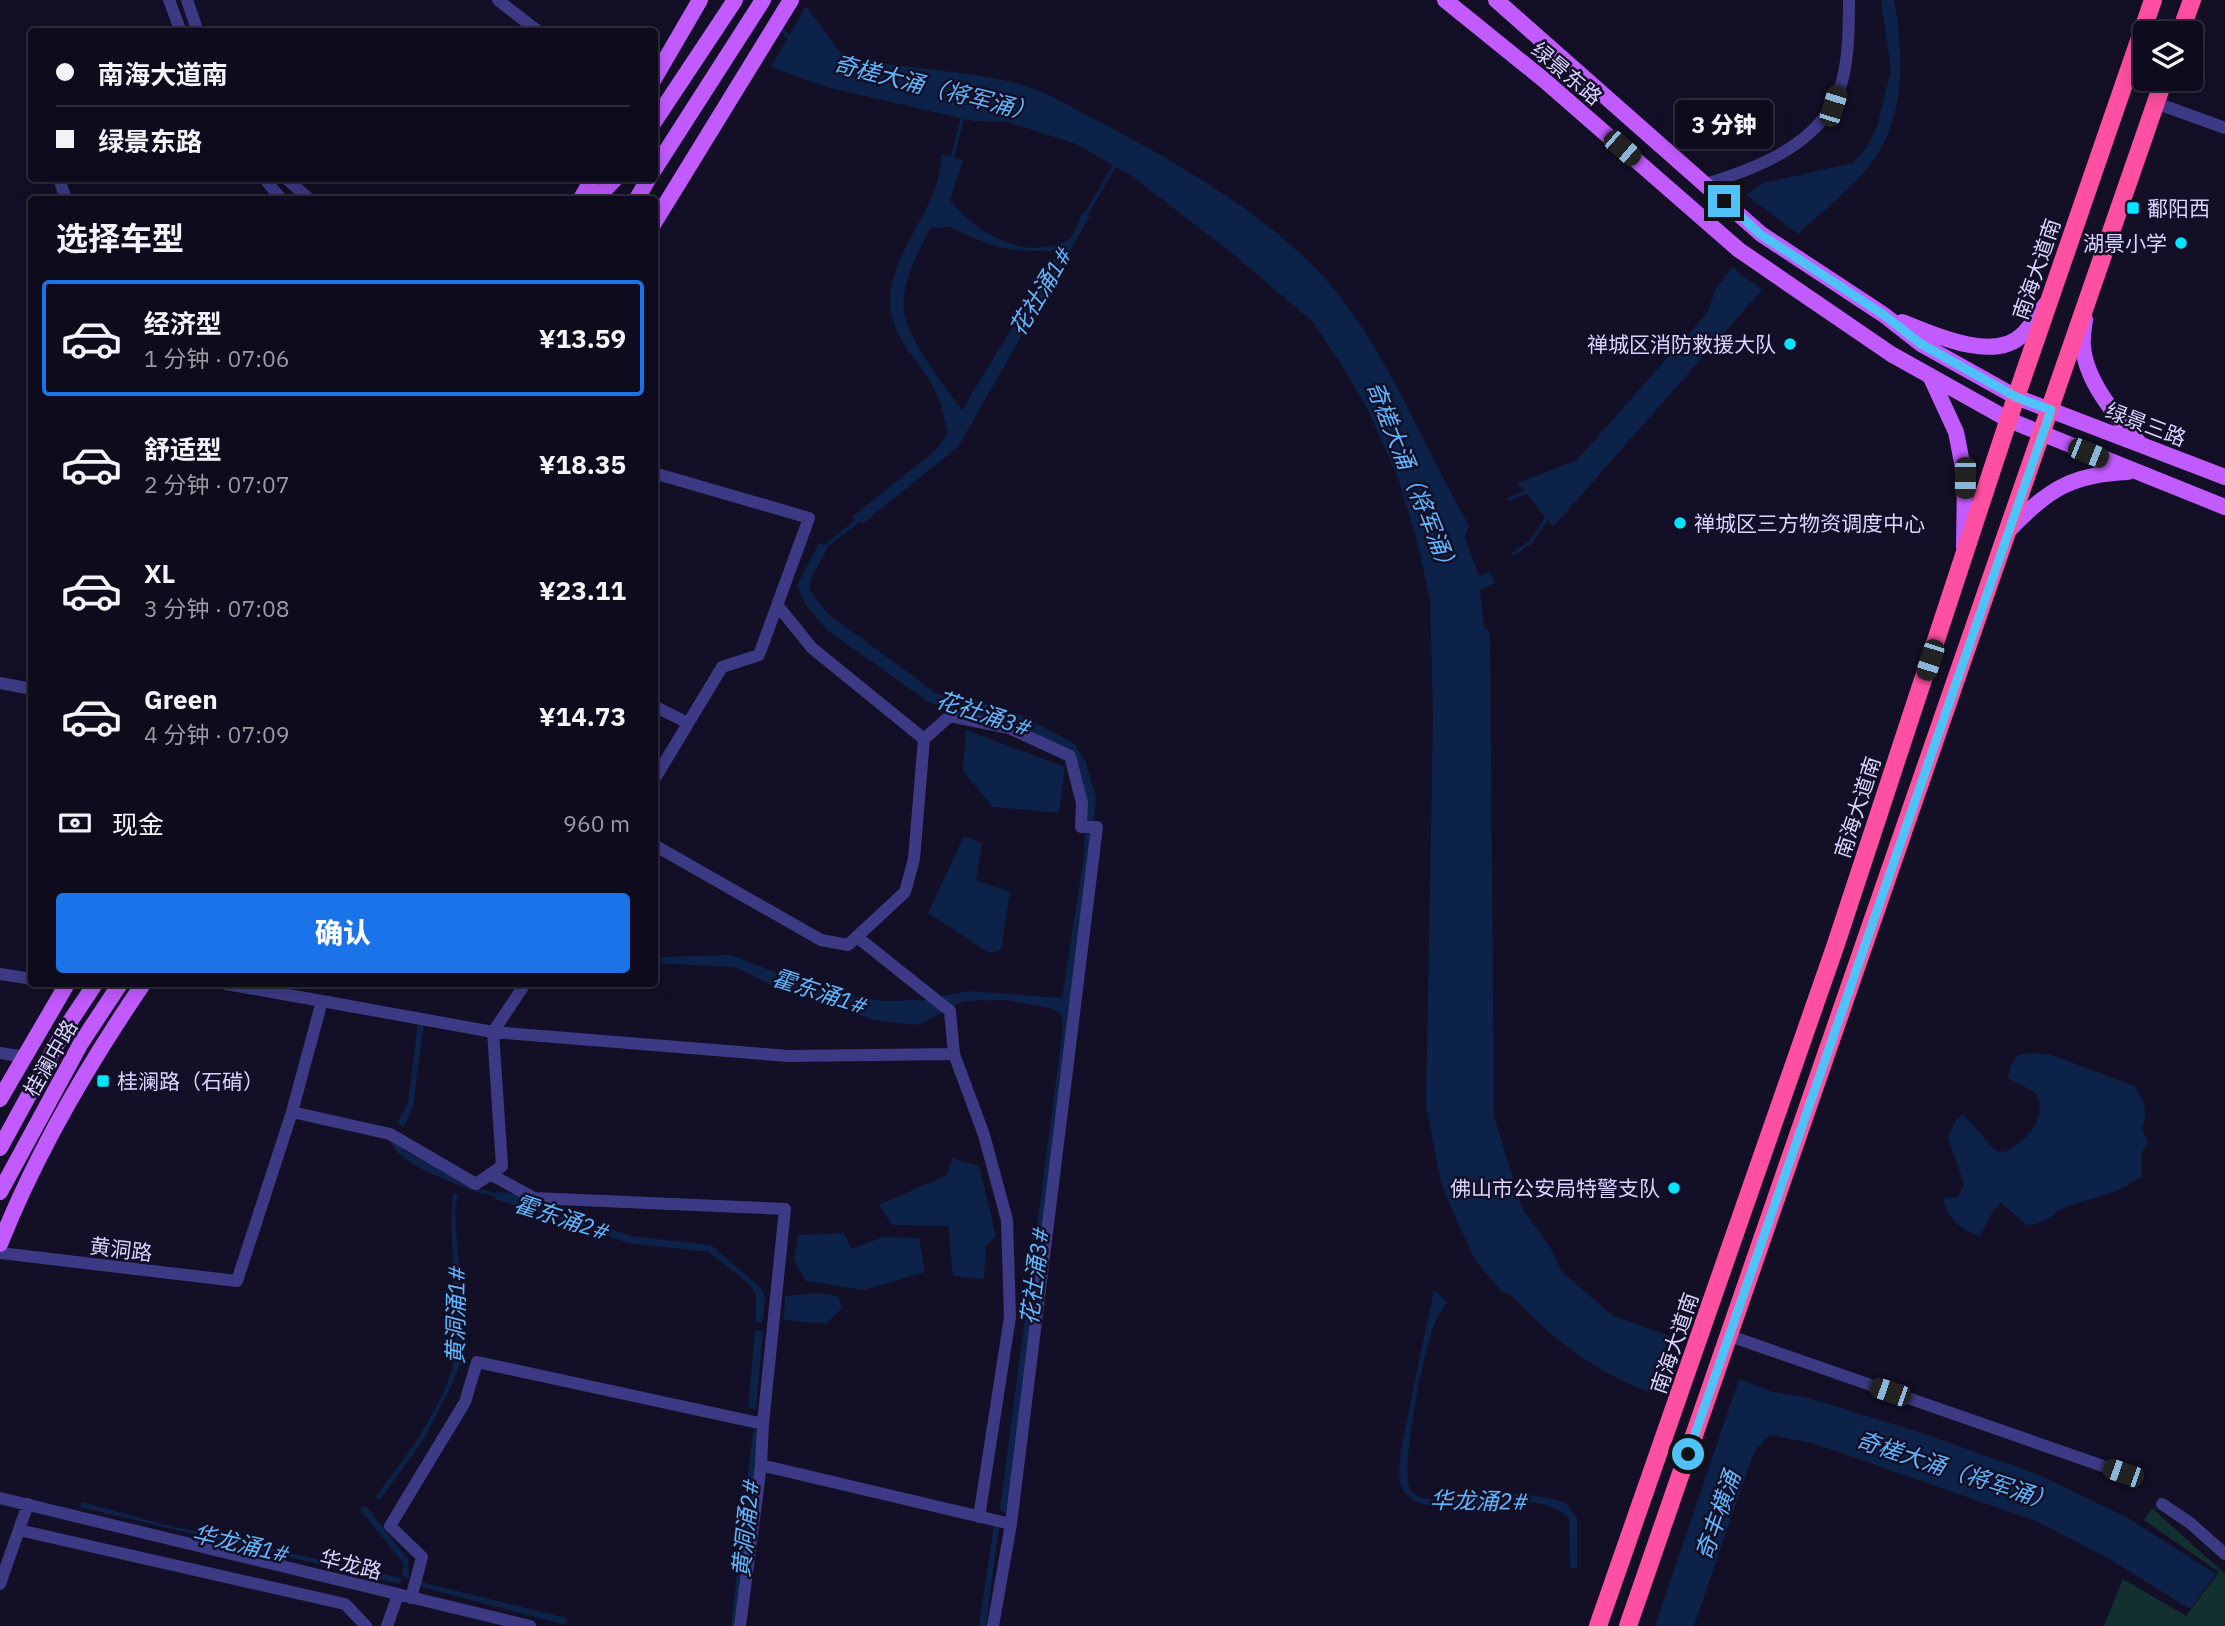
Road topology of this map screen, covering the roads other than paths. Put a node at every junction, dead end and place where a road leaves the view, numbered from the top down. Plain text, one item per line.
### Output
1 (169, 0) edge
2 (187, 0) edge
3 (498, 0) edge
4 (735, 0) edge
5 (763, 0) edge
6 (791, 0) edge
7 (1445, 0) edge
8 (1496, 0) edge
9 (1849, 0) edge
10 (2153, 0) edge
11 (2192, 0) edge
12 (699, 2) edge
13 (2184, 21) edge
14 (180, 28) edge
15 (197, 28) edge
16 (534, 28) edge
17 (658, 72) edge
18 (2160, 91) edge
19 (660, 100) edge
20 (2156, 103) junction
21 (2225, 128) edge
22 (658, 164) edge
23 (267, 182) edge
24 (290, 182) edge
25 (614, 182) edge
26 (1706, 184) junction
27 (279, 196) edge
28 (306, 196) edge
29 (600, 196) edge
30 (658, 217) edge
31 (2050, 300) junction
32 (2087, 306) junction
33 (1884, 315) junction
34 (1930, 378) junction
35 (2016, 397) junction
36 (2051, 410) junction
37 (2009, 421) junction
38 (2042, 435) junction
39 (2141, 446) junction
40 (2134, 471) junction
41 (658, 474) edge
42 (2225, 477) edge
43 (2225, 507) edge
44 (2010, 530) junction
45 (1964, 555) junction
46 (778, 606) junction
47 (0, 683) edge
48 (28, 688) edge
49 (658, 708) edge
50 (688, 723) junction
51 (925, 739) junction
52 (658, 772) edge
53 (658, 847) edge
54 (857, 937) junction
55 (0, 974) edge
56 (28, 978) edge
57 (65, 987) edge
58 (67, 987) edge
59 (93, 987) edge
60 (118, 987) edge
61 (141, 987) edge
62 (243, 987) edge
63 (523, 987) edge
64 (322, 1001) junction
65 (493, 1032) junction
66 (60, 1039) junction
67 (0, 1053) edge
68 (954, 1054) junction
69 (25, 1057) junction
70 (0, 1099) edge
71 (292, 1112) junction
72 (0, 1148) edge
73 (490, 1174) junction
74 (0, 1192) edge
75 (0, 1244) edge
76 (0, 1253) edge
77 (1730, 1336) junction
78 (763, 1424) junction
79 (761, 1465) junction
80 (2123, 1473) dead end
81 (0, 1498) edge
82 (28, 1504) junction
83 (2162, 1504) dead end
84 (979, 1517) junction
85 (1003, 1522) junction
86 (19, 1530) junction
87 (2225, 1555) edge
88 (310, 1573) junction
89 (0, 1584) edge
90 (304, 1595) junction
91 (398, 1595) junction
92 (411, 1598) junction
93 (366, 1626) edge
94 (387, 1626) edge
95 (530, 1626) edge
96 (740, 1626) edge
97 (993, 1626) edge
98 (1598, 1626) edge
99 (1628, 1626) edge

1 - 14 street
2 - 15 street
3 - 16 street
4 - 19 main road
5 - 22 main road
6 - 30 main road
7 - 34 main road, 绿景东路
8 - 26 main road, 绿景东路
9 - 26 street
10 - 31 highway, 南海大道南
11 - 13 highway
12 - 17 main road
18 - 20 highway
20 - 21 street
20 - 32 highway
23 - 27 street
24 - 28 street
25 - 29 main road
26 - 33 main road, 绿景东路
31 - 33 main road
31 - 35 highway, 南海大道南
32 - 36 highway
32 - 39 main road
33 - 35 main road, 绿景东路
34 - 37 main road, 绿景东路
34 - 45 main road
35 - 36 main road, 绿景东路
35 - 37 highway, 南海大道南
36 - 38 highway
36 - 39 main road, 绿景三路
37 - 38 main road, 绿景东路
37 - 45 highway, 南海大道南
38 - 40 main road
38 - 44 highway
39 - 42 main road, 绿景三路
40 - 43 main road
40 - 44 main road
41 - 46 street
44 - 77 highway
45 - 98 highway, 南海大道南
46 - 50 street
46 - 51 street
47 - 48 street
49 - 50 street
50 - 52 street
51 - 54 street
51 - 85 street
53 - 54 street
54 - 68 street
55 - 56 street
57 - 69 main road
58 - 66 main road
59 - 66 main road, 桂澜中路
60 - 74 main road, 桂澜中路
61 - 75 main road
62 - 64 street
63 - 65 street
64 - 65 street
64 - 71 street
65 - 68 street
65 - 73 street
66 - 72 main road, 桂澜中路
67 - 69 street
68 - 84 street
69 - 70 main road
71 - 73 street
71 - 76 street, 黄洞路
73 - 78 street
77 - 80 street
77 - 99 highway
78 - 79 street
78 - 92 street
79 - 84 street
79 - 96 street
81 - 82 street, 华龙路
82 - 86 street
82 - 88 street, 华龙路
83 - 87 street
84 - 85 street
85 - 97 street
86 - 89 street
86 - 90 street
88 - 90 street
88 - 91 street, 华龙路
90 - 93 street
91 - 92 street, 华龙路
91 - 94 street
92 - 95 street, 华龙路

